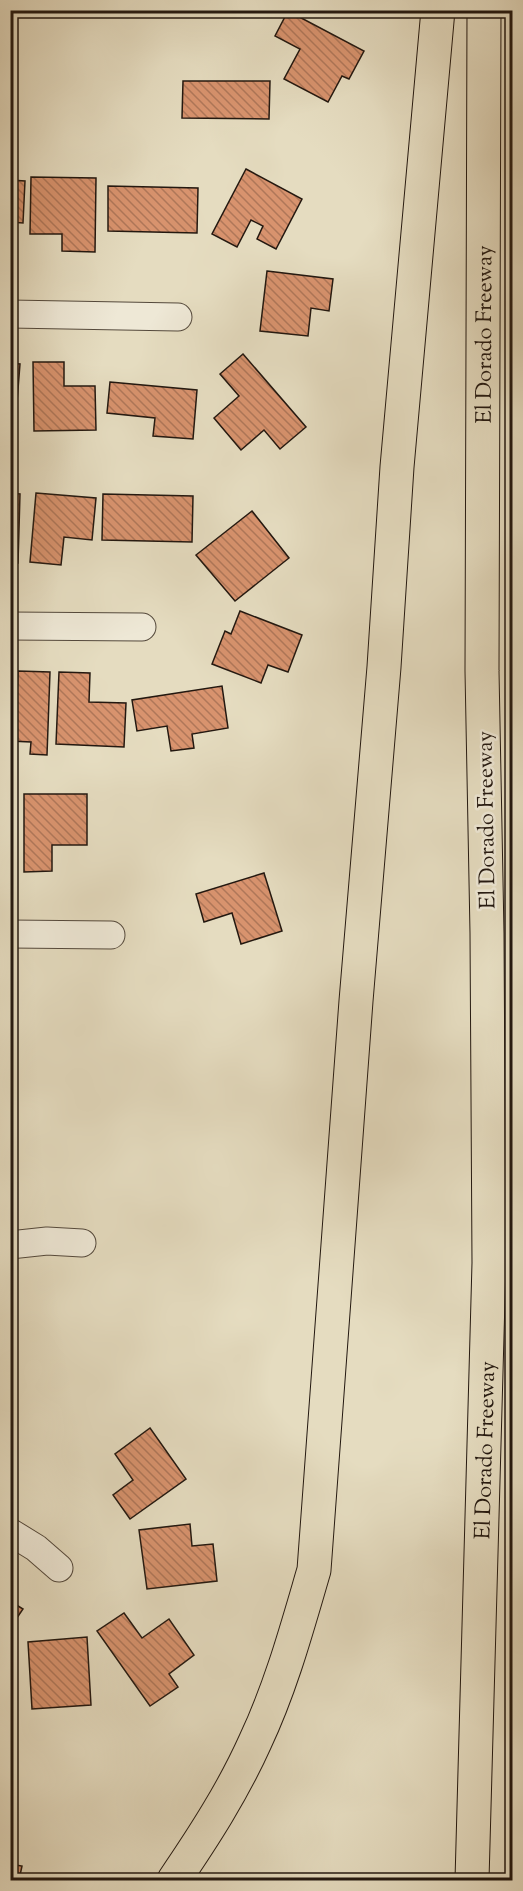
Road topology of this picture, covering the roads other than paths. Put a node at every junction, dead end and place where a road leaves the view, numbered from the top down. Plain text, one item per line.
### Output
1 (438, 10) edge
2 (484, 10) edge
3 (10, 314) edge
4 (178, 317) dead end
5 (10, 626) edge
6 (142, 627) dead end
7 (10, 934) edge
8 (111, 935) dead end
9 (81, 1243) dead end
10 (10, 1245) edge
11 (10, 1532) edge
12 (59, 1568) dead end
13 (174, 1881) edge
14 (472, 1881) edge

1 - 13 highway
2 - 14 highway, El Dorado Freeway
3 - 4 street
5 - 6 street
7 - 8 street
9 - 10 street
11 - 12 street

